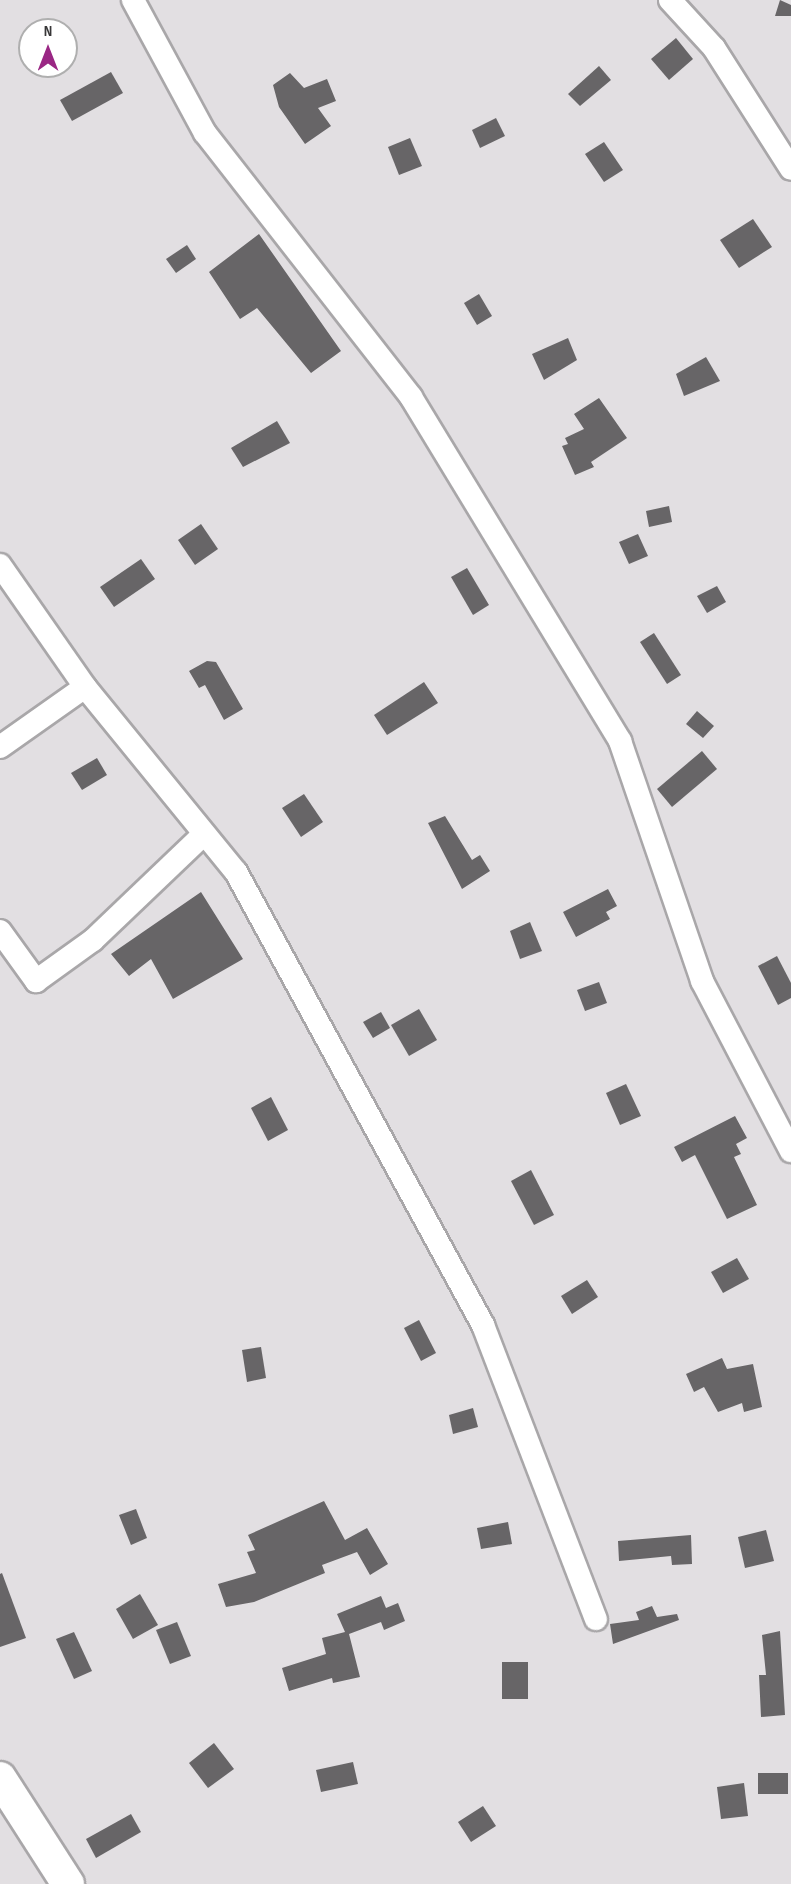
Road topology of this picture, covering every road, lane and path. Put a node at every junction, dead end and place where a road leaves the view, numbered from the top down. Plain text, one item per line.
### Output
1 (134, 0) edge
2 (670, 0) edge
3 (791, 169) edge
4 (0, 565) edge
5 (85, 687) junction
6 (0, 747) edge
7 (204, 834) junction
8 (0, 931) edge
9 (791, 1150) edge
10 (596, 1618) dead end
11 (0, 1778) edge
12 (68, 1884) edge

1 - 9 street
2 - 3 street
4 - 5 street
5 - 6 street
5 - 7 street
7 - 8 street
7 - 10 street
11 - 12 street

